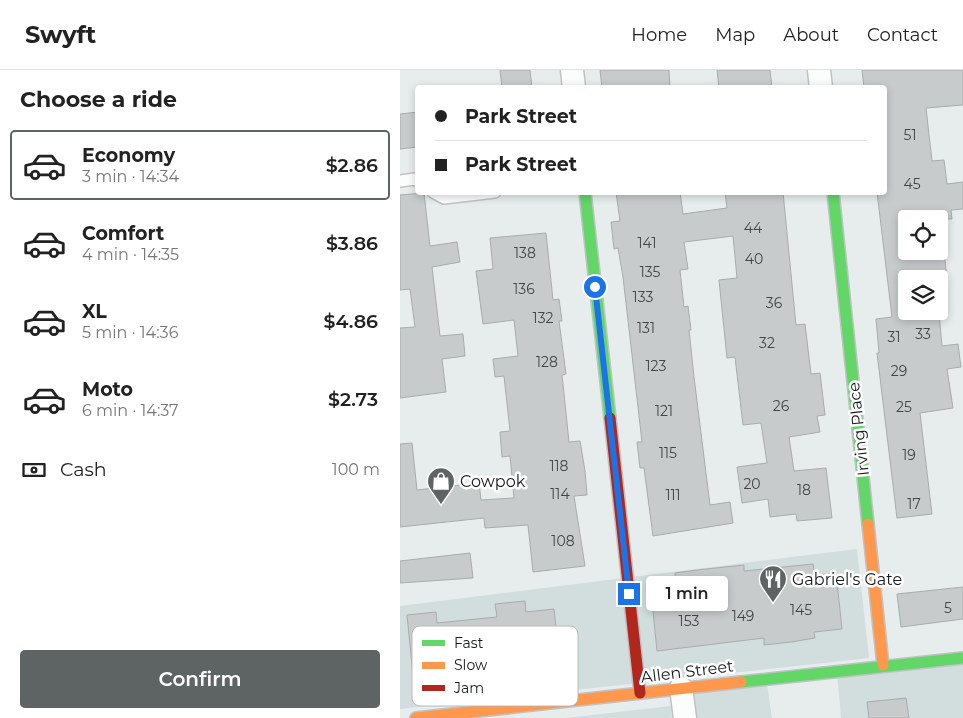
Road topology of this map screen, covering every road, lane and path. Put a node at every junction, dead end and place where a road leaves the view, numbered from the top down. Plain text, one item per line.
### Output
1 (572, 70) edge
2 (819, 70) edge
3 (574, 85) edge
4 (821, 85) edge
5 (400, 180) edge
6 (415, 180) edge
7 (438, 195) edge
8 (470, 195) edge
9 (585, 195) edge
10 (833, 195) edge
11 (963, 658) edge
12 (883, 665) junction
13 (681, 688) junction
14 (640, 693) junction
15 (578, 701) edge
16 (537, 706) edge
17 (465, 715) edge
18 (416, 718) edge
19 (685, 718) edge

1 - 3 street
2 - 4 street
5 - 6 lane
7 - 8 lane
9 - 14 street
10 - 12 street, Irving Place
11 - 12 street, Allen Street
12 - 13 street, Allen Street
13 - 14 street, Allen Street
13 - 19 street
14 - 15 street, Allen Street
16 - 17 street, Allen Street
17 - 18 street, Allen Street

